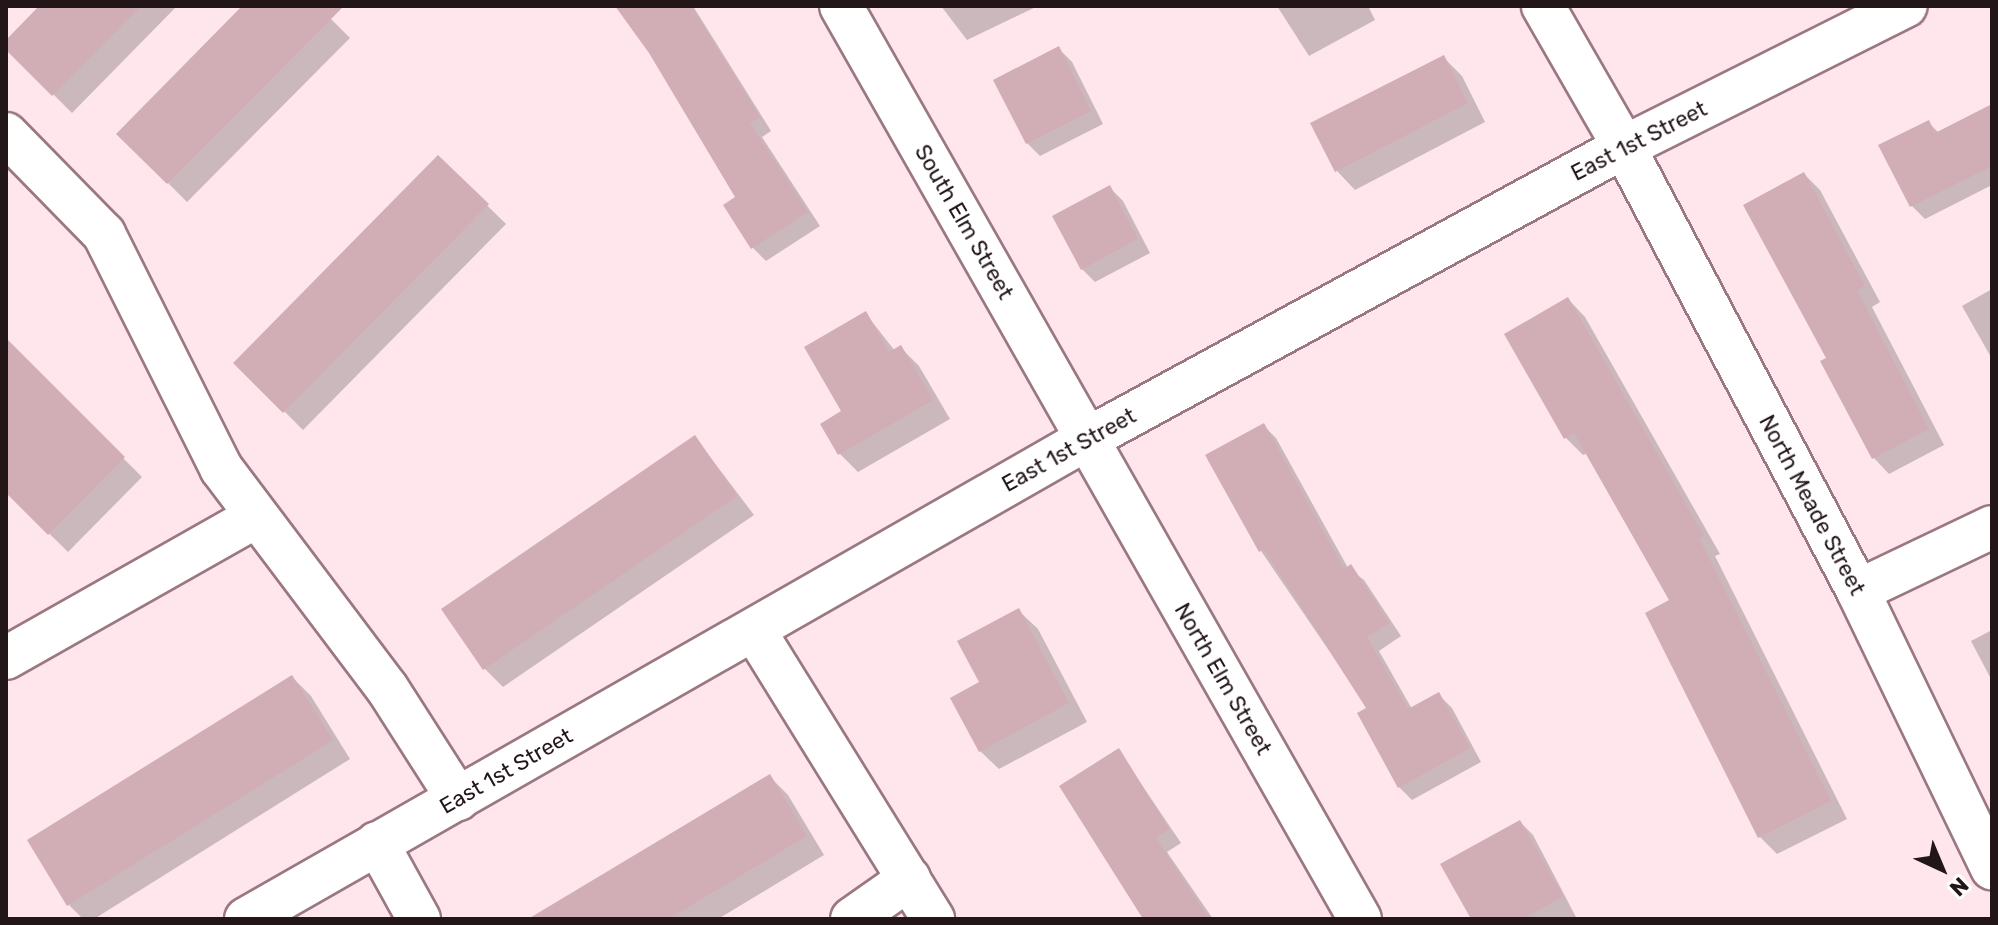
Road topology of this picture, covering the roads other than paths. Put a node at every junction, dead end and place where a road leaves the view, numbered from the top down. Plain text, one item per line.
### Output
1 (841, 6) edge
2 (1543, 6) edge
3 (1906, 6) edge
4 (6, 134) edge
5 (1624, 147) junction
6 (1087, 439) junction
7 (255, 517) junction
8 (1992, 527) edge
9 (1858, 591) junction
10 (754, 630) junction
11 (6, 658) edge
12 (458, 799) junction
13 (377, 843) junction
14 (1992, 868) edge
15 (909, 879) junction
16 (246, 919) edge
17 (419, 919) edge
18 (852, 919) edge
19 (933, 919) edge
20 (1360, 919) edge

1 - 6 street, South Elm Street
2 - 5 street, North Meade Street
3 - 5 street, East 1st Street
4 - 7 street
5 - 6 street, East 1st Street
5 - 9 street, North Meade Street
6 - 10 street, East 1st Street
6 - 20 street, North Elm Street
7 - 11 street
7 - 12 street
8 - 9 street
9 - 14 street, North Meade Street
10 - 12 street, East 1st Street
10 - 15 street
12 - 13 street, East 1st Street
13 - 16 street, East 1st Street
13 - 17 street
15 - 18 street
15 - 19 street

